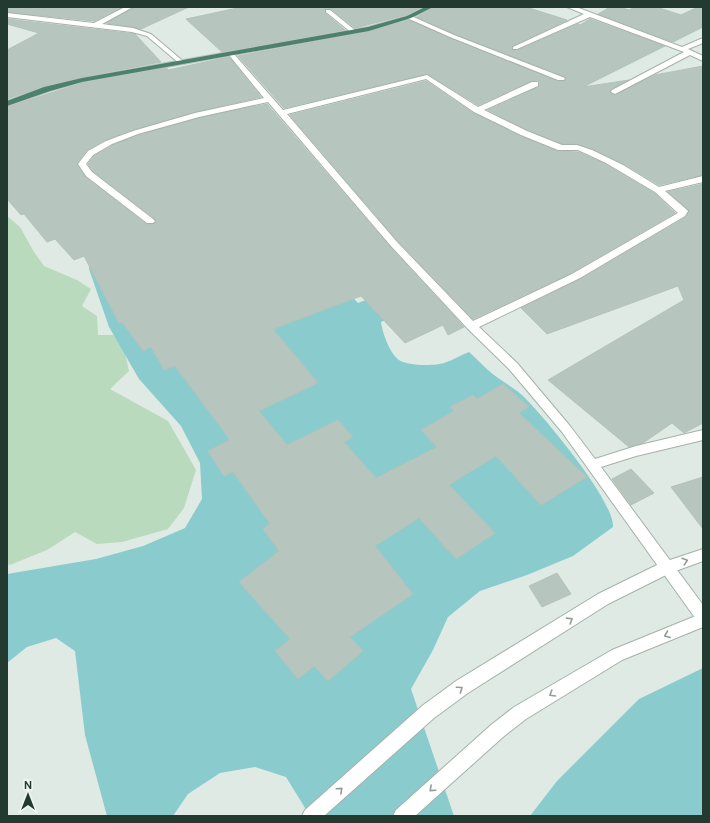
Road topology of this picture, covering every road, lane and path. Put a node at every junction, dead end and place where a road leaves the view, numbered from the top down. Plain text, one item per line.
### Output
1 (130, 7) edge
2 (430, 7) edge
3 (570, 7) edge
4 (328, 11) dead end
5 (590, 14) junction
6 (7, 15) edge
7 (409, 17) junction
8 (96, 25) junction
9 (354, 32) junction
10 (703, 40) edge
11 (516, 48) dead end
12 (686, 51) junction
13 (231, 54) junction
14 (703, 59) edge
15 (182, 63) junction
16 (561, 78) dead end
17 (535, 84) dead end
18 (615, 92) dead end
19 (269, 99) junction
20 (7, 104) edge
21 (477, 110) junction
22 (282, 113) junction
23 (703, 179) edge
24 (658, 190) junction
25 (150, 221) dead end
26 (472, 326) junction
27 (703, 435) edge
28 (592, 465) junction
29 (703, 556) edge
30 (666, 568) junction
31 (703, 619) edge
32 (311, 816) edge
33 (402, 816) edge

1 - 8 street
2 - 7 highway
3 - 5 street
4 - 9 street
5 - 11 street
5 - 12 street
6 - 8 street
7 - 9 highway
7 - 16 street
8 - 15 street
9 - 13 highway
10 - 12 street
12 - 14 street
12 - 18 street
13 - 15 highway
13 - 19 street
15 - 20 highway
17 - 21 street
19 - 22 street
19 - 25 street
21 - 22 street
21 - 24 street
22 - 26 street
23 - 24 street
24 - 26 street
26 - 28 street
27 - 28 street
28 - 30 street
30 -> 29 street
30 - 31 street
32 -> 30 street
31 -> 33 street

